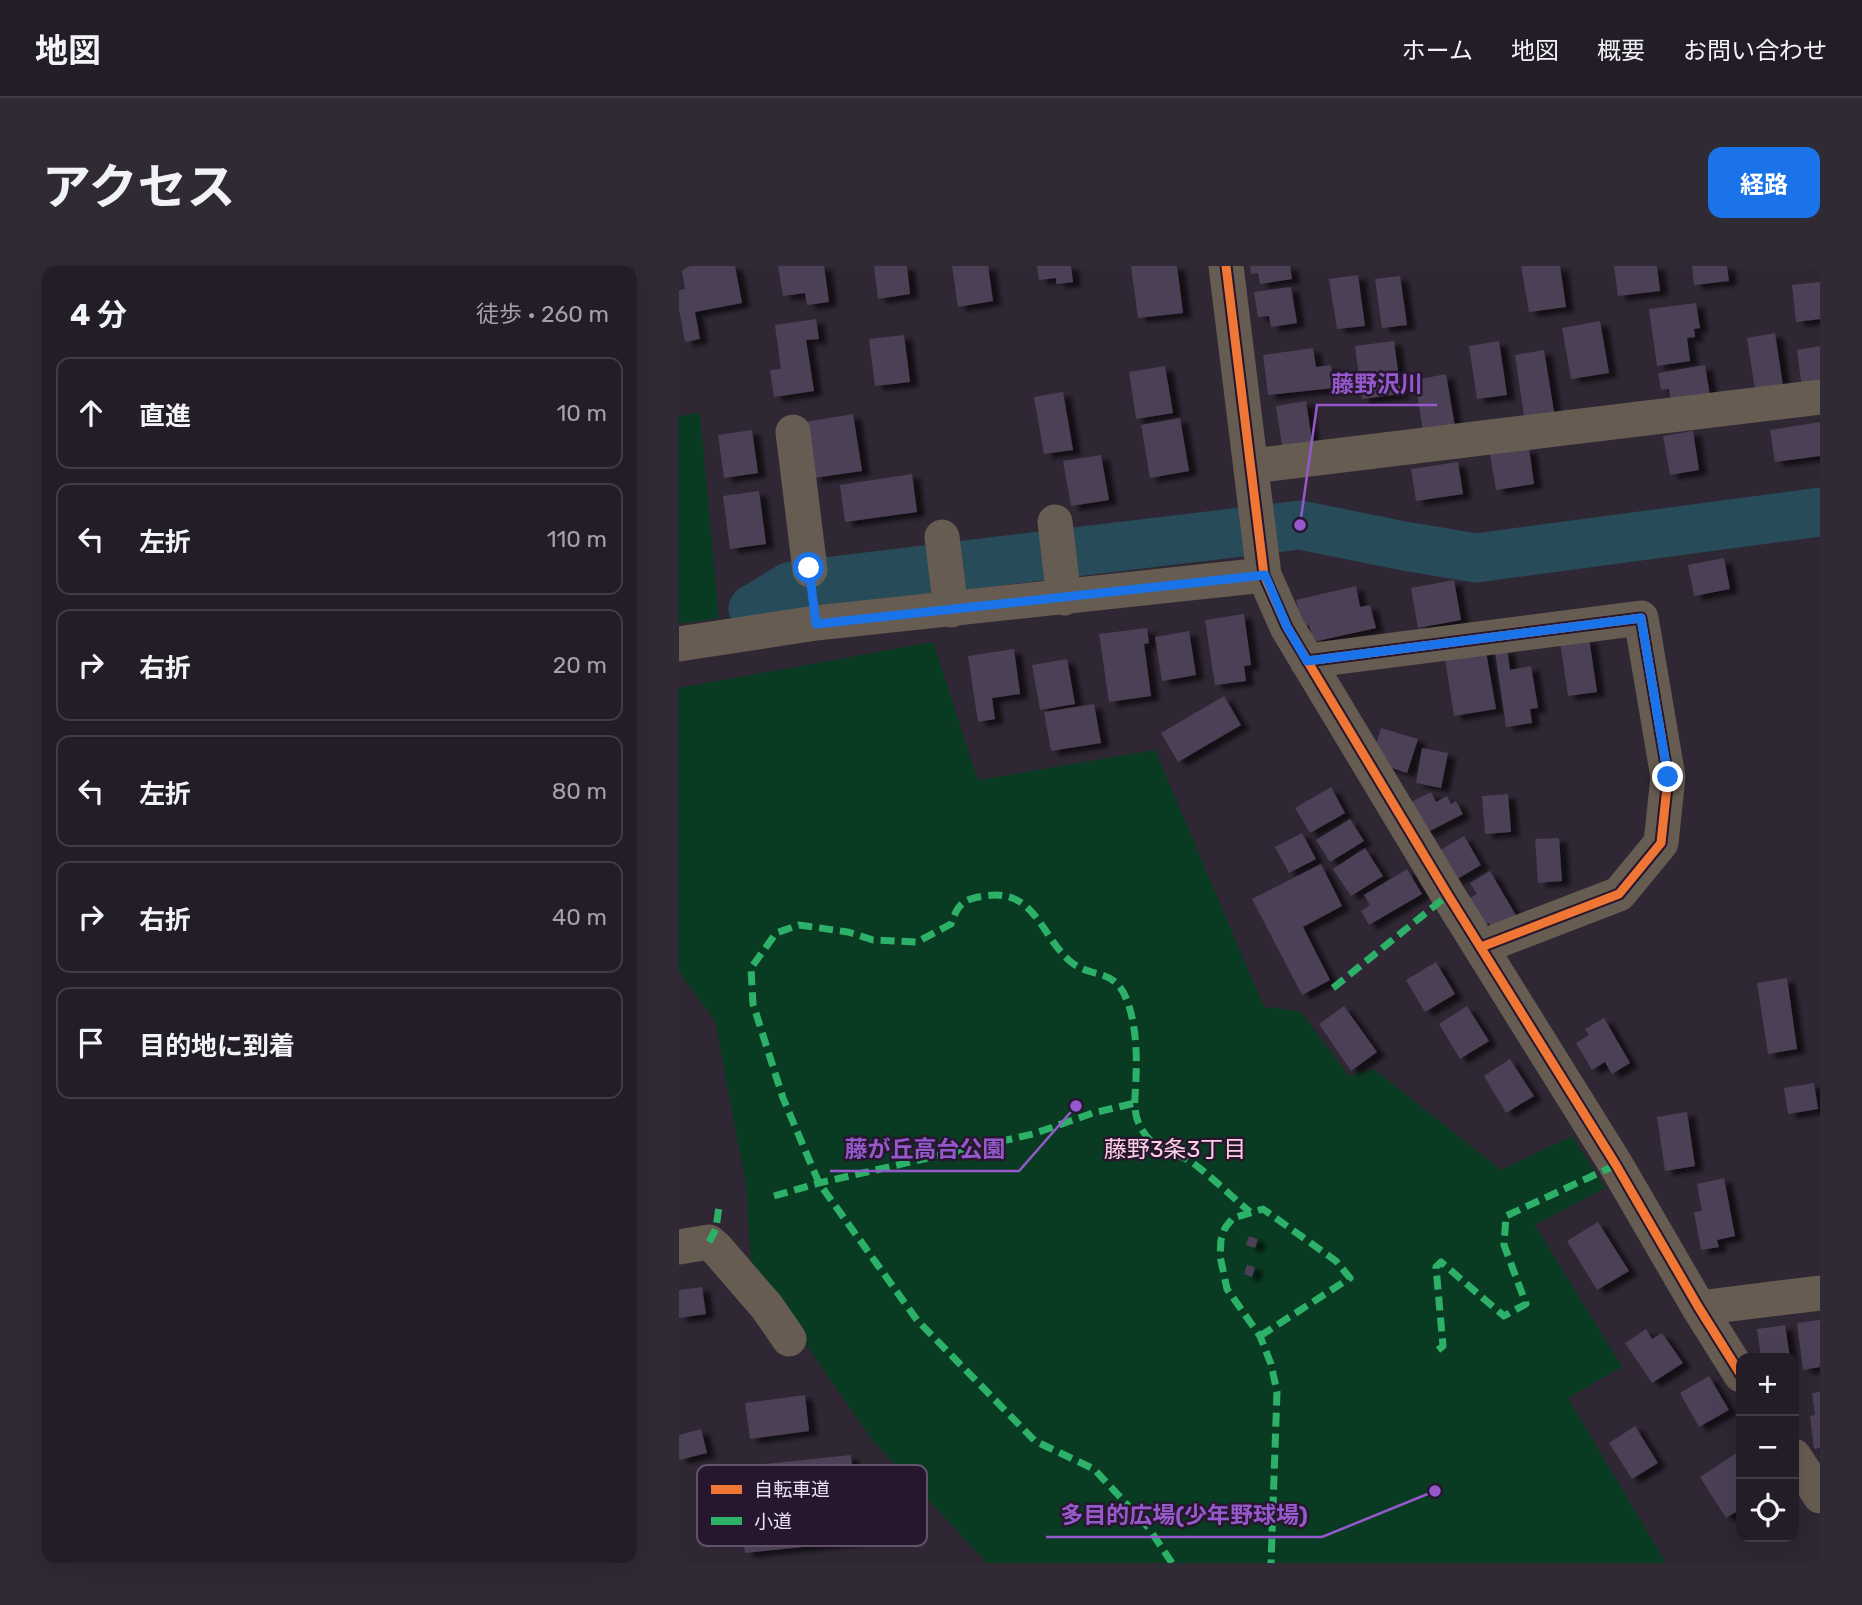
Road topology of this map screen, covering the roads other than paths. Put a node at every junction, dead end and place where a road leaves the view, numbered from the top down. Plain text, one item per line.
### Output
1 (1226, 266) edge
2 (1820, 397) edge
3 (793, 432) dead end
4 (1253, 478) junction
5 (1055, 522) dead end
6 (942, 537) dead end
7 (1264, 568) junction
8 (1065, 598) junction
9 (951, 610) junction
10 (816, 624) junction
11 (679, 643) edge
12 (1307, 661) junction
13 (1481, 947) junction
14 (679, 1247) edge
15 (1820, 1293) edge
16 (1699, 1308) junction
17 (789, 1339) dead end
18 (1736, 1366) edge
19 (1799, 1464) edge
20 (1820, 1496) edge

1 - 4 street
2 - 4 street
3 - 10 street
4 - 7 street
5 - 8 street
6 - 9 street
7 - 8 street
7 - 12 street
8 - 9 street
9 - 10 street
10 - 11 street
12 - 13 street
12 - 13 street
13 - 16 street
14 - 17 street
15 - 16 street
16 - 18 street
19 - 20 street

